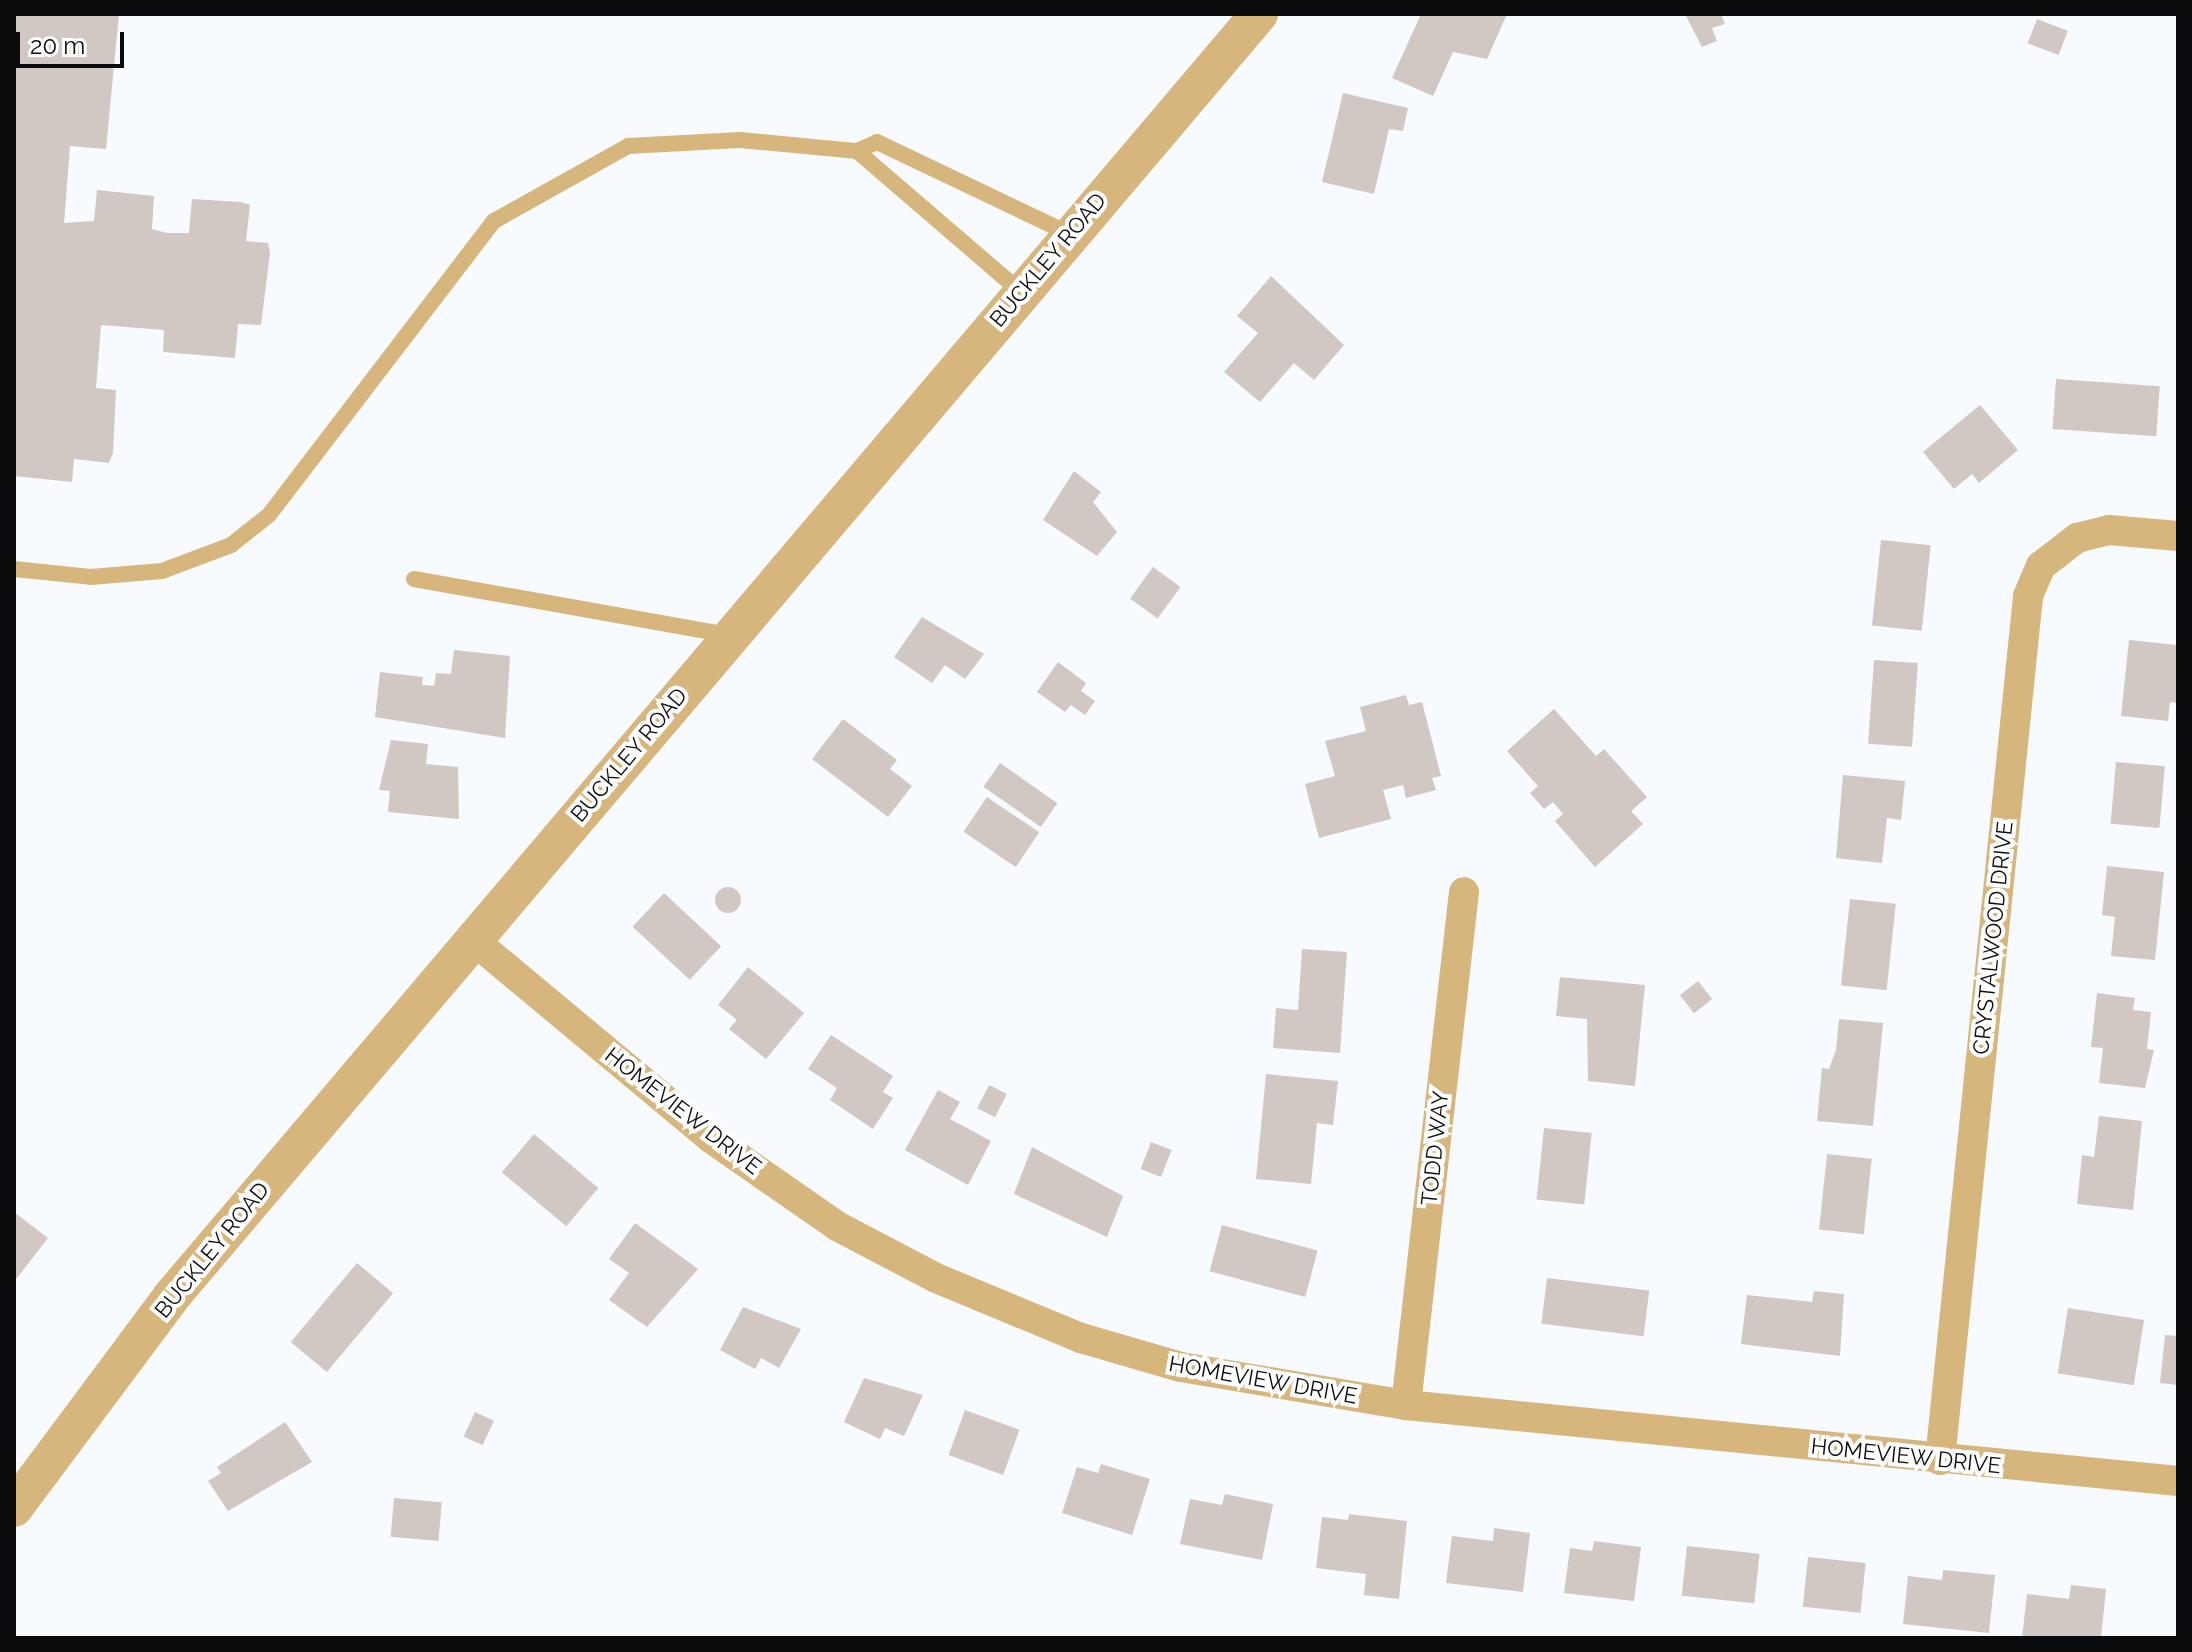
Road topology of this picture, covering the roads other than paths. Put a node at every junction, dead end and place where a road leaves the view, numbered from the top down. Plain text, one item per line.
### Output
1 (1259, 14) edge
2 (857, 151) junction
3 (1070, 234) junction
4 (1021, 292) junction
5 (2178, 536) edge
6 (14, 569) edge
7 (414, 579) dead end
8 (731, 636) junction
9 (1464, 892) dead end
10 (472, 939) junction
11 (1406, 1405) junction
12 (1940, 1460) junction
13 (2178, 1481) edge
14 (14, 1508) edge

1 - 3 street, BUCKLEY ROAD
2 - 3 lane
2 - 4 lane
2 - 6 lane
3 - 4 street, BUCKLEY ROAD
4 - 8 street, BUCKLEY ROAD
5 - 12 street, CRYSTALWOOD DRIVE
7 - 8 lane
8 - 10 street, BUCKLEY ROAD
9 - 11 street, TODD WAY
10 - 11 street, HOMEVIEW DRIVE
10 - 14 street, BUCKLEY ROAD
11 - 12 street, HOMEVIEW DRIVE
12 - 13 street, HOMEVIEW DRIVE

